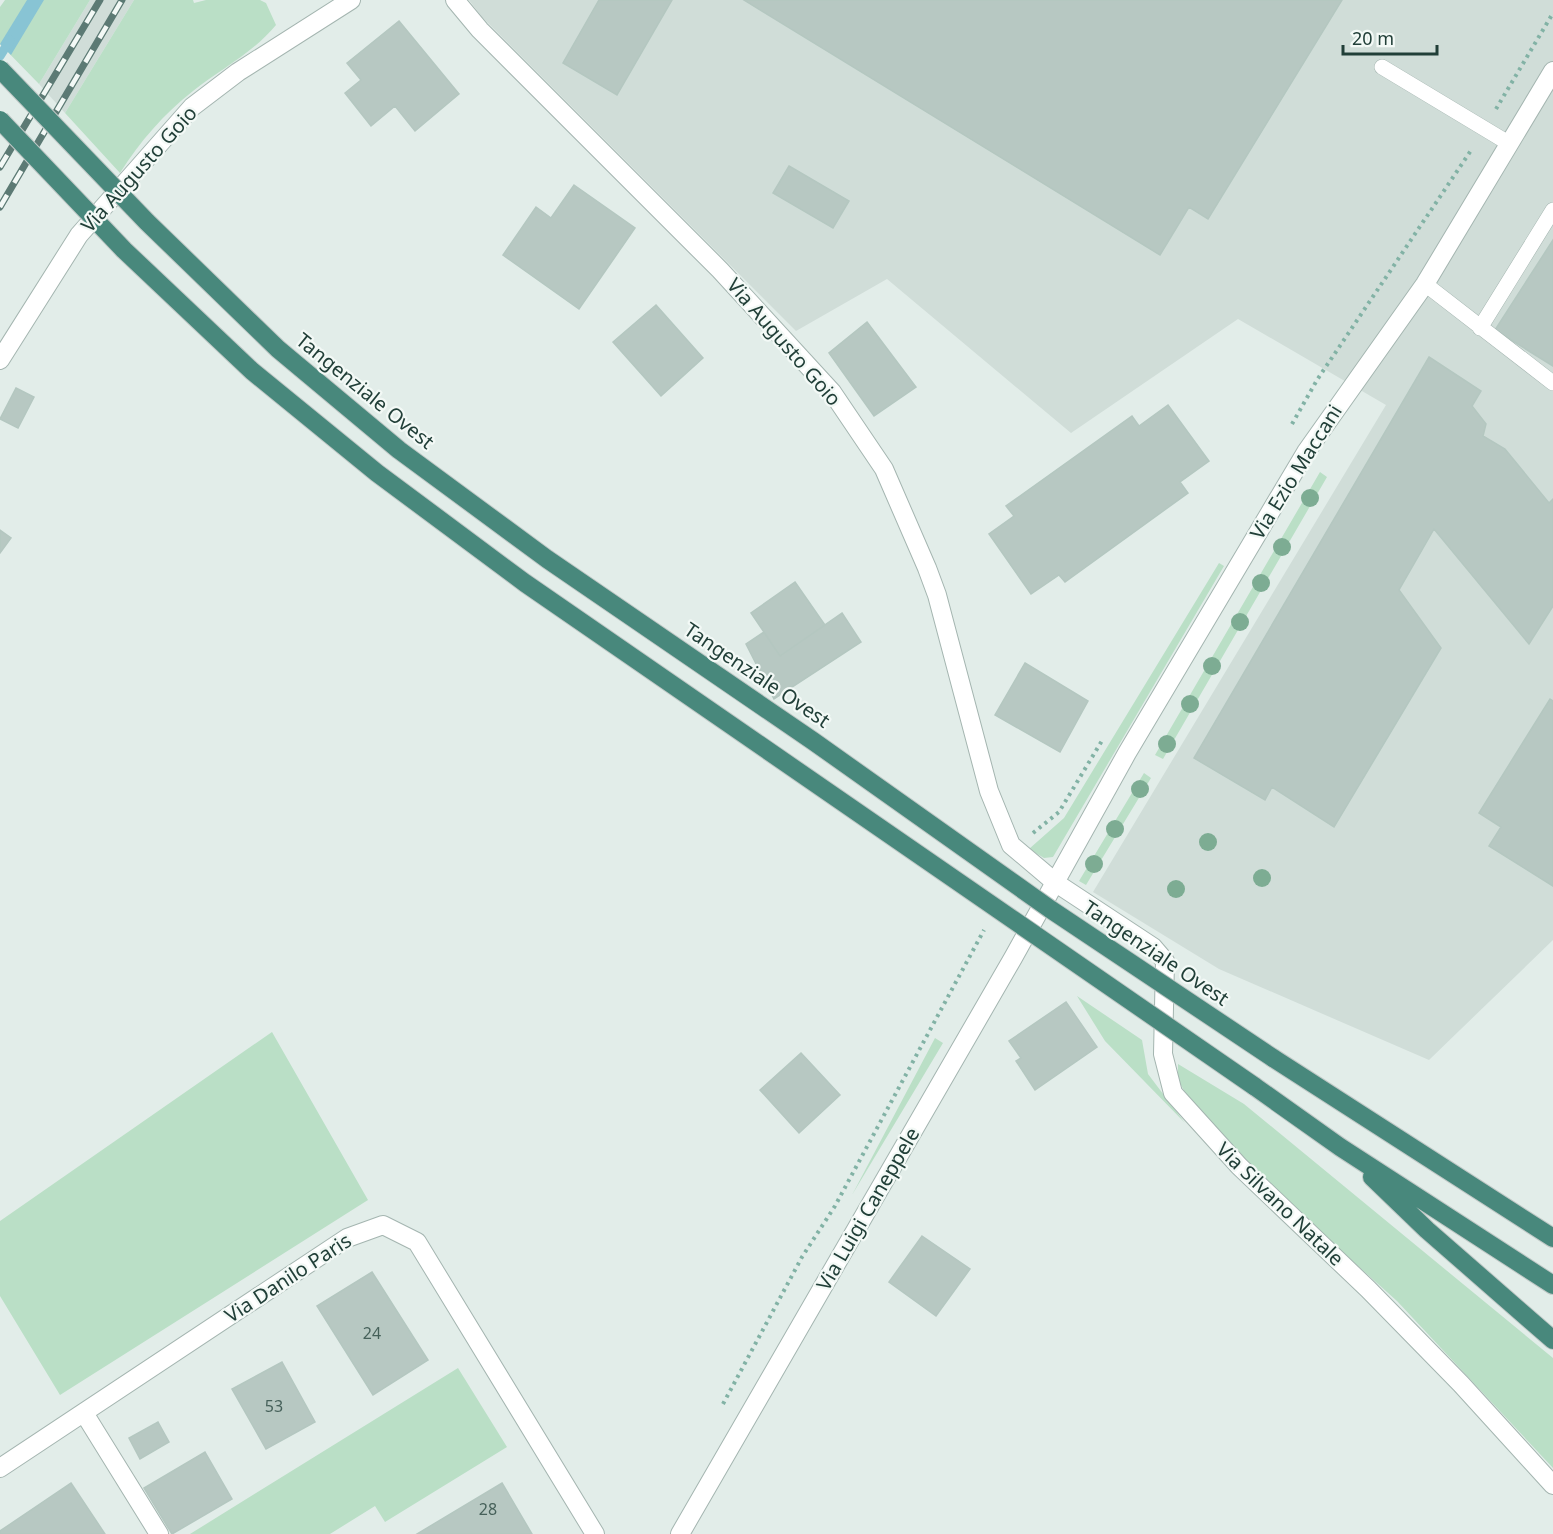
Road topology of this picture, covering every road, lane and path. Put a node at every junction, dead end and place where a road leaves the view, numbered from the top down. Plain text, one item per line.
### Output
1 (351, 0) edge
2 (455, 0) edge
3 (1382, 68) dead end
4 (0, 69) edge
5 (1553, 71) edge
6 (0, 120) edge
7 (1510, 144) junction
8 (1553, 210) edge
9 (1425, 284) junction
10 (1480, 328) junction
11 (0, 360) edge
12 (1553, 383) edge
13 (1056, 883) junction
14 (1082, 900) joint
15 (981, 938) dead end
16 (1340, 1147) junction
17 (1553, 1238) edge
18 (1553, 1285) edge
19 (1553, 1340) edge
20 (719, 1411) dead end
21 (84, 1413) junction
22 (0, 1468) edge
23 (1553, 1485) edge
24 (159, 1534) edge
25 (595, 1534) edge
26 (680, 1534) edge

1 - 11 street, Via Augusto Goio
2 - 13 street, Via Augusto Goio
3 - 7 lane
4 - 17 highway, Tangenziale Ovest, bridge
5 - 7 street, Via Ezio Maccani
6 - 16 highway, bridge
7 - 9 street, Via Ezio Maccani
8 - 10 lane
9 - 10 lane
9 - 13 street, Via Ezio Maccani
10 - 12 lane
13 - 14 street, Via Augusto Goio
13 - 26 street, Via Luigi Caneppele
14 - 23 street, Via Silvano Natale
15 - 20 path
16 - 18 highway
16 - 19 highway
21 - 22 street, Via Danilo Paris
21 - 24 street
21 - 25 street, Via Danilo Paris

